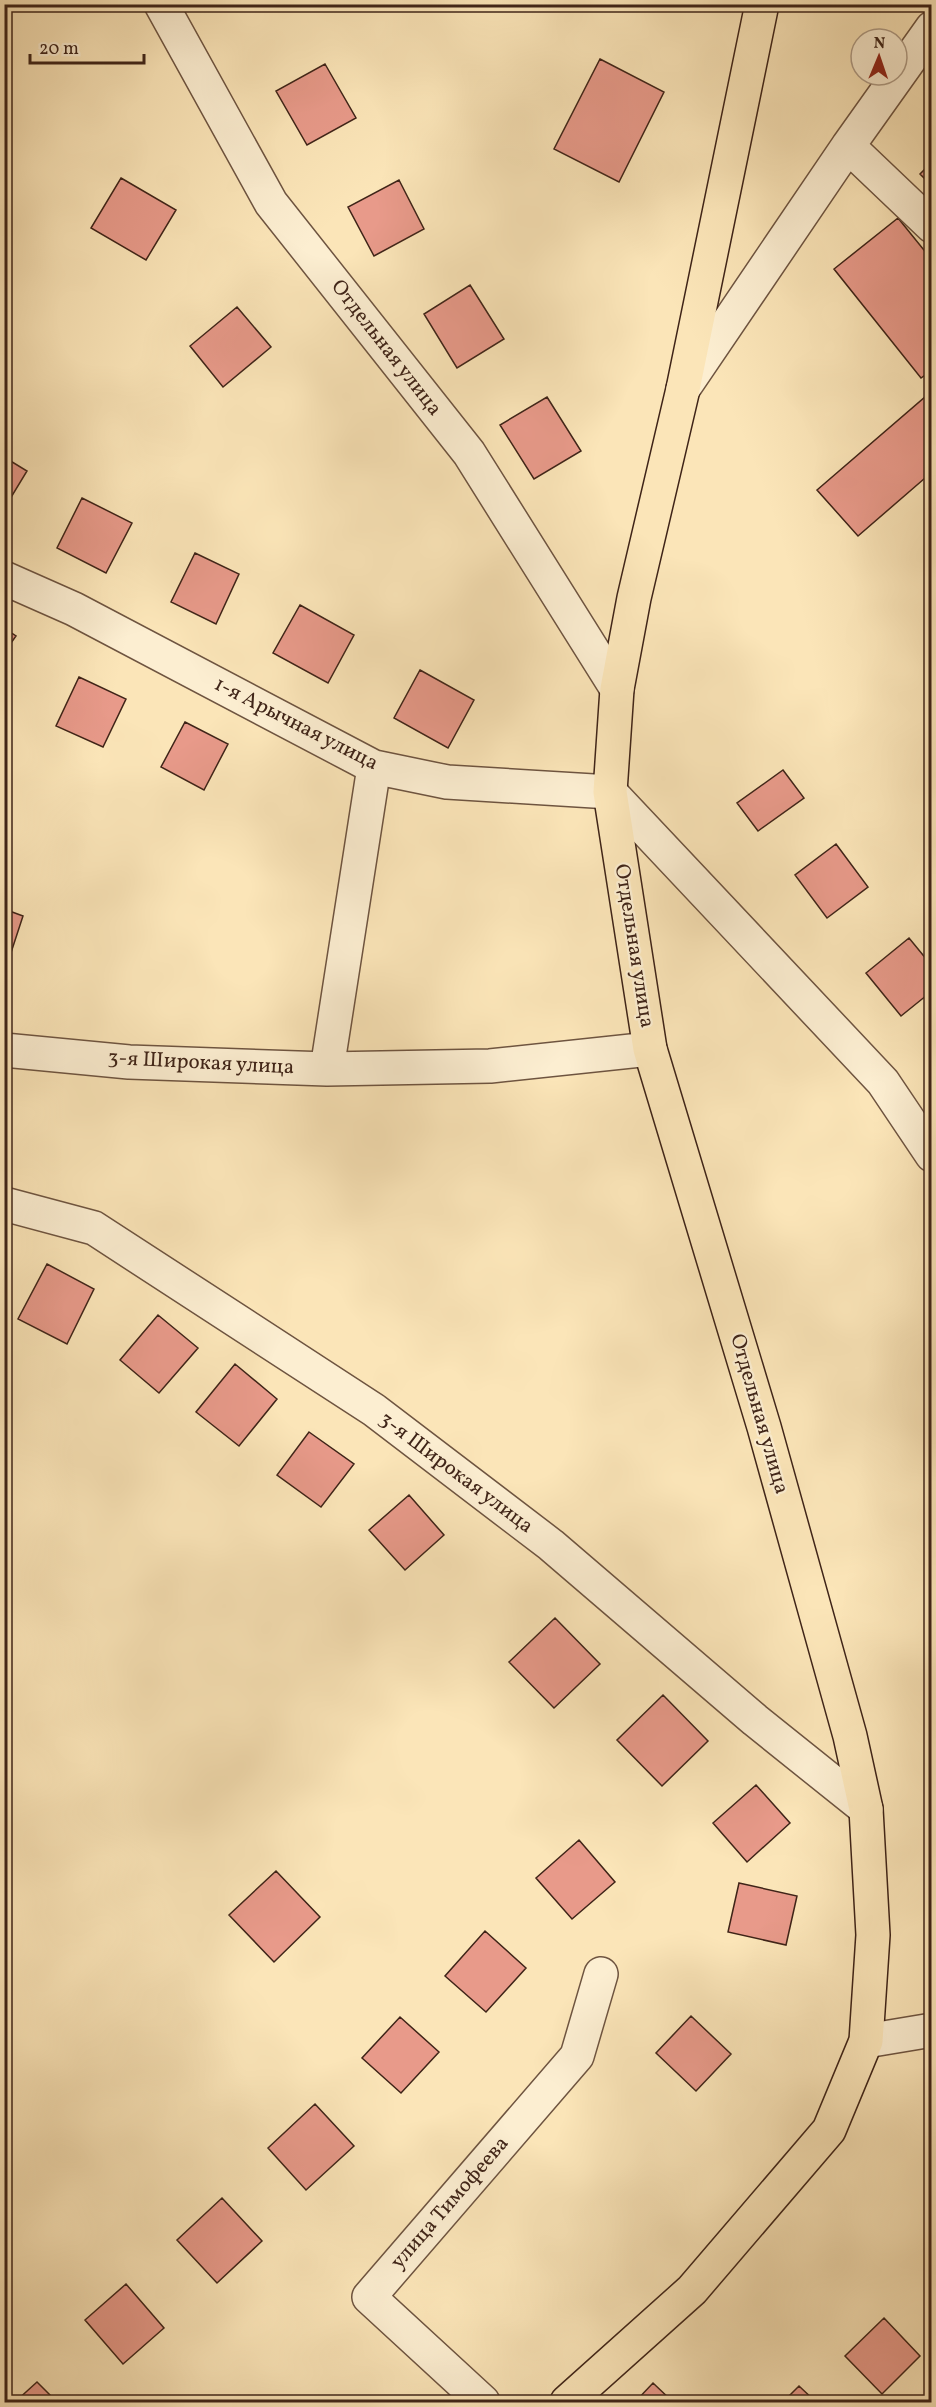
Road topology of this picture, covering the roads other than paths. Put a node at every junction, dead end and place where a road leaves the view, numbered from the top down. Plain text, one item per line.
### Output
1 (160, 4) edge
2 (762, 4) edge
3 (932, 28) edge
4 (848, 146) junction
5 (932, 226) edge
6 (683, 389) junction
7 (4, 578) edge
8 (617, 689) junction
9 (374, 767) junction
10 (610, 792) junction
11 (650, 1049) junction
12 (4, 1050) edge
13 (327, 1069) junction
14 (932, 1155) edge
15 (4, 1204) edge
16 (866, 1809) junction
17 (601, 1974) dead end
18 (932, 2030) edge
19 (866, 2041) junction
20 (483, 2403) edge
21 (567, 2403) edge

1 - 8 street, Отдельная улица
2 - 6 main road, Отдельная улица
3 - 4 street, Отдельная улица
4 - 5 street
4 - 6 street, Отдельная улица
6 - 8 main road, Отдельная улица
7 - 9 street, 1-я Арычная улица
8 - 10 main road, Отдельная улица
9 - 10 street, 1-я Арычная улица
9 - 13 street
10 - 11 main road, Отдельная улица
10 - 14 street, Отдельная улица
11 - 13 street, 3-я Широкая улица
11 - 16 main road, Отдельная улица
12 - 13 street, 3-я Широкая улица
15 - 16 street, 3-я Широкая улица
16 - 19 main road, Отдельная улица
17 - 20 street, улица Тимофеева
18 - 19 street
19 - 21 main road

